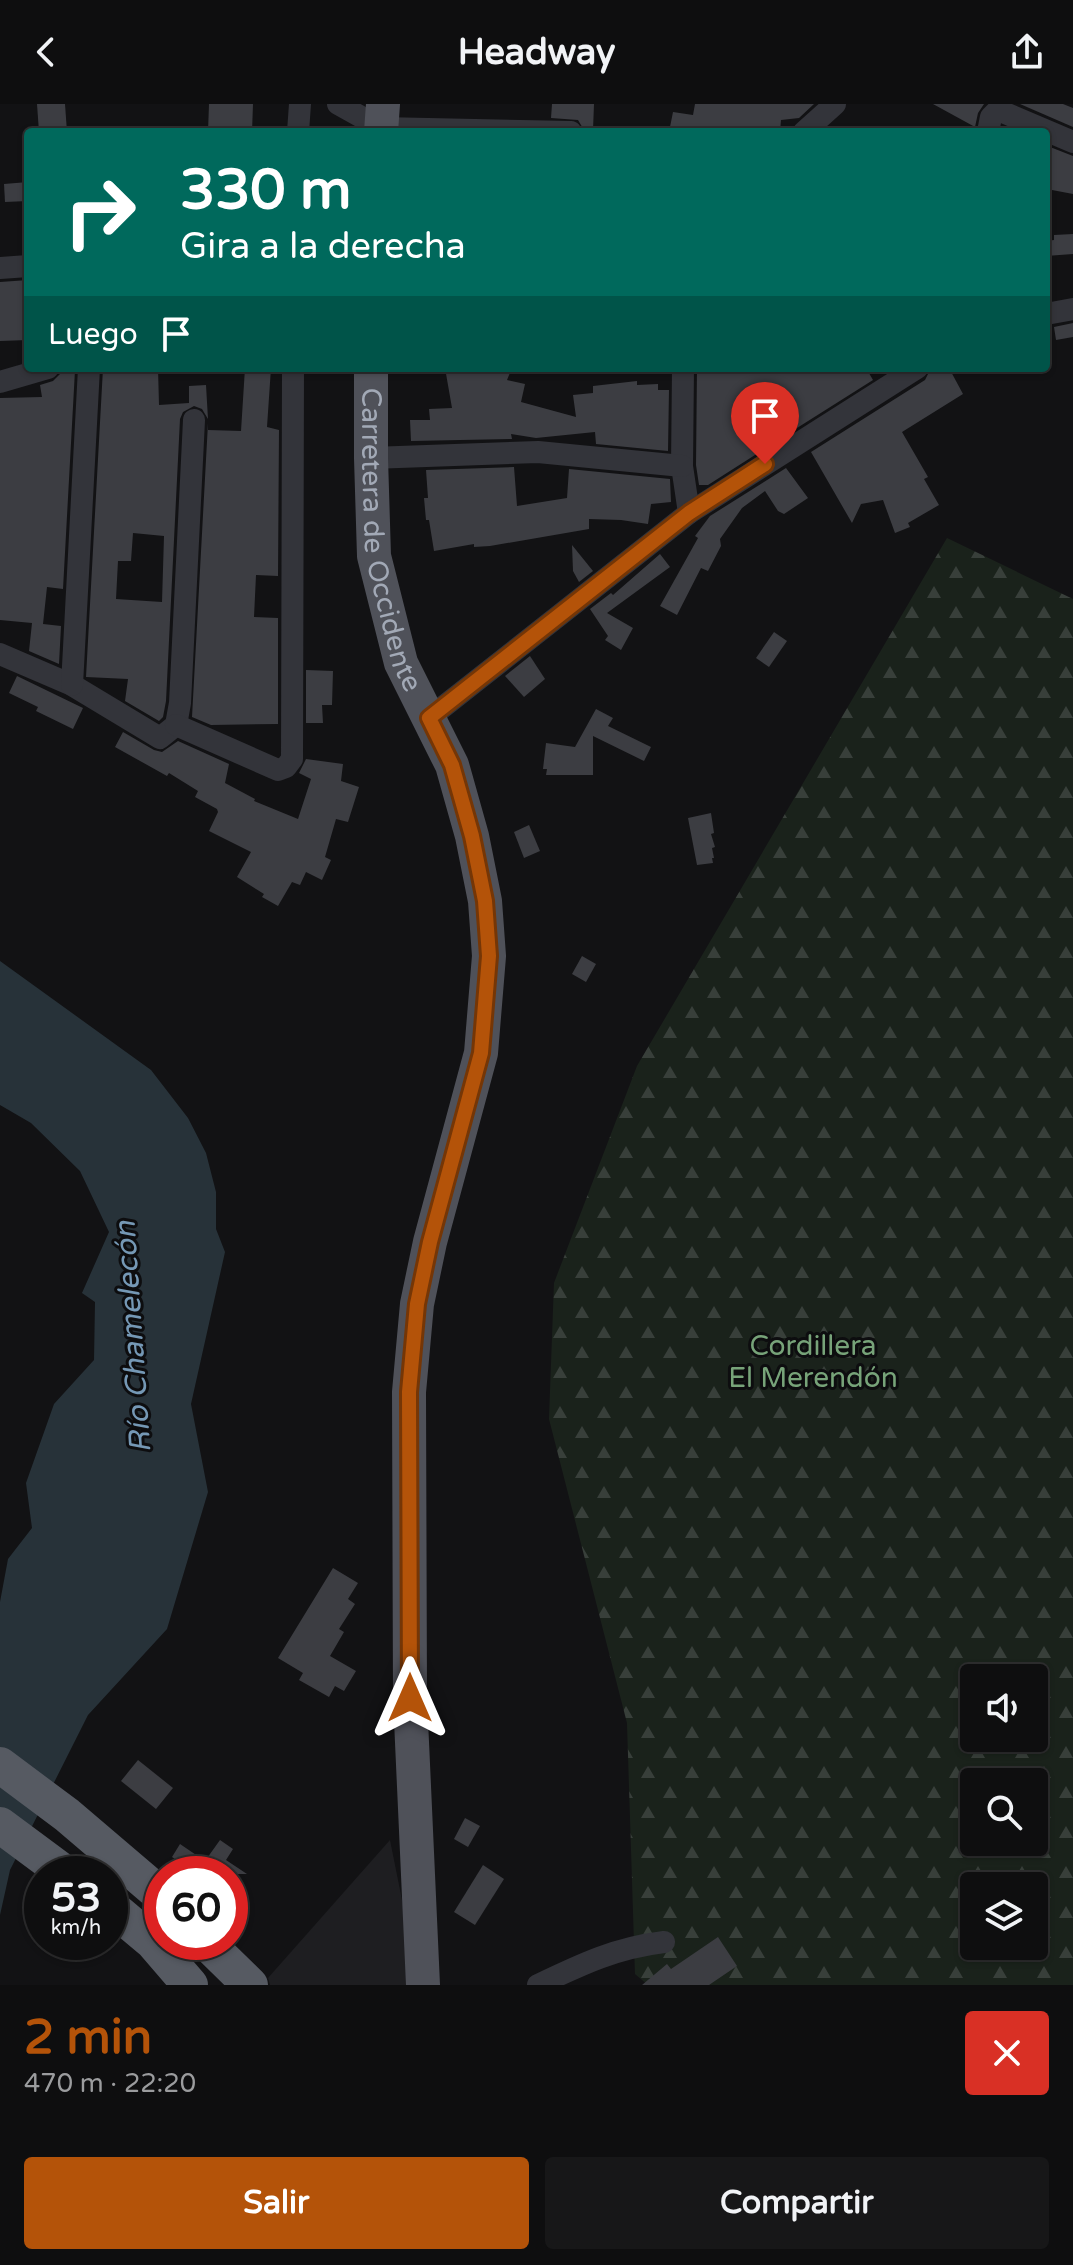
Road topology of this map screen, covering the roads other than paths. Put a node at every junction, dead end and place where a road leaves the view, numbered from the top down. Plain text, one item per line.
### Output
1 (300, 104) edge
2 (338, 104) edge
3 (835, 104) edge
4 (382, 121) edge
5 (298, 128) edge
6 (502, 128) edge
7 (808, 128) edge
8 (989, 128) edge
9 (1040, 128) edge
10 (1050, 132) edge
11 (1073, 142) edge
12 (24, 266) edge
13 (0, 268) edge
14 (1073, 309) edge
15 (1050, 313) edge
16 (34, 372) edge
17 (89, 372) edge
18 (293, 372) edge
19 (371, 372) edge
20 (683, 372) edge
21 (911, 372) edge
22 (0, 382) edge
23 (194, 420) dead end
24 (371, 458) junction
25 (682, 466) junction
26 (689, 513) junction
27 (0, 654) edge
28 (72, 685) junction
29 (429, 718) junction
30 (176, 725) junction
31 (0, 1765) edge
32 (0, 1825) edge
33 (42, 1856) edge
34 (144, 1881) edge
35 (128, 1921) edge
36 (664, 1942) dead end
37 (218, 1960) edge
38 (224, 1960) edge
39 (190, 1985) edge
40 (235, 1985) edge
41 (250, 1985) edge
42 (423, 1985) edge
43 (538, 1985) edge

1 - 5 street
2 - 4 street
3 - 7 street
4 - 6 street
8 - 9 street
10 - 11 street
12 - 13 street
14 - 15 street
16 - 22 street
17 - 28 street
18 - 30 street
19 - 24 main road, Carretera de Occidente
20 - 25 street
21 - 26 street
23 - 30 street
24 - 25 street
24 - 29 main road, Carretera de Occidente
25 - 26 street
26 - 29 street
27 - 28 street
28 - 30 street
29 - 42 main road, Carretera de Occidente
31 - 34 highway
32 - 33 highway
35 - 39 highway
36 - 43 street
37 - 40 highway
38 - 41 highway

